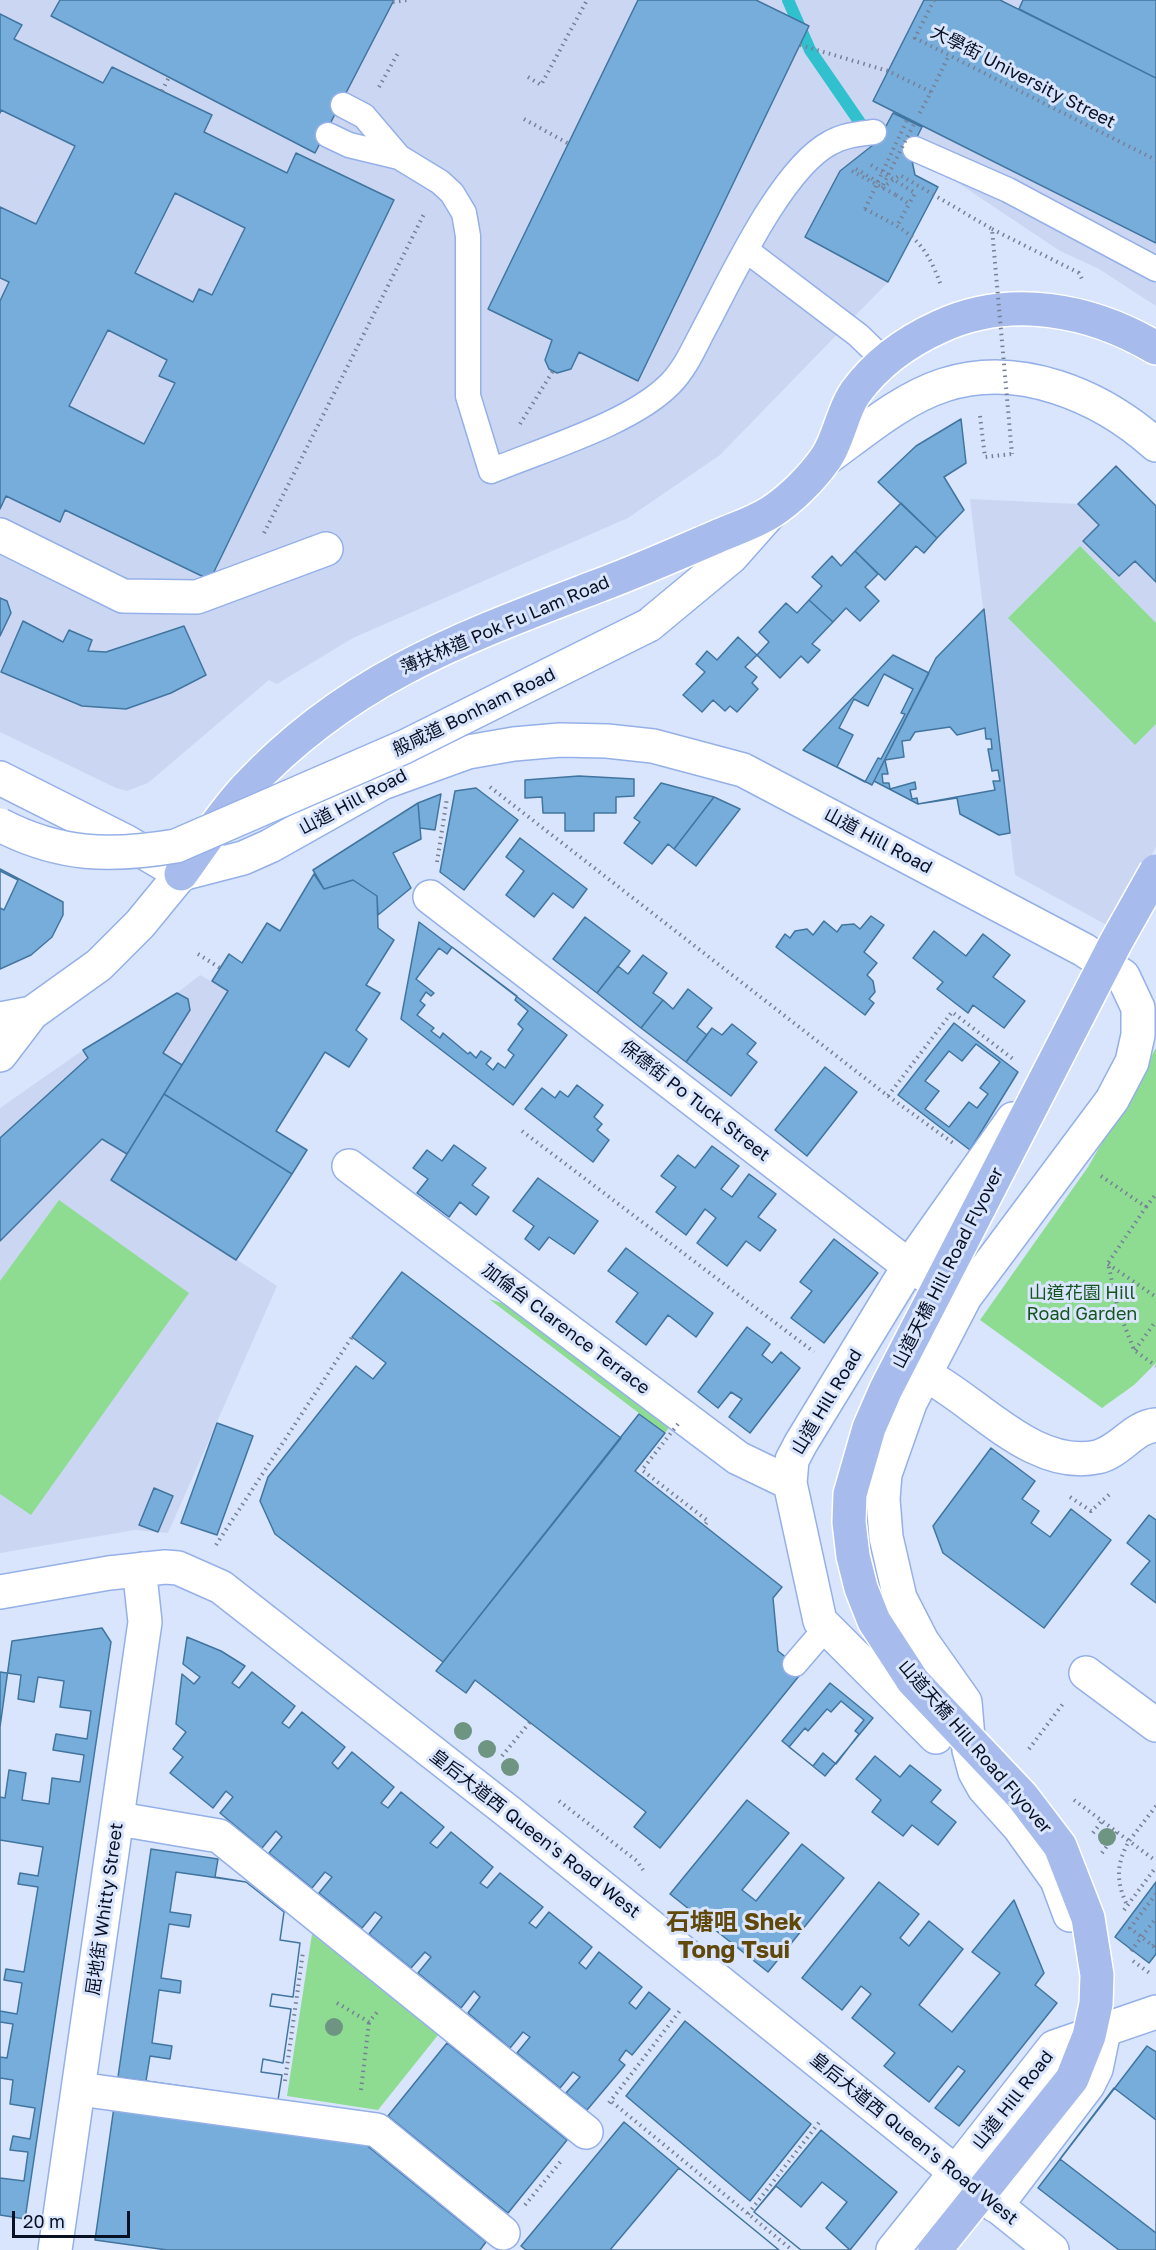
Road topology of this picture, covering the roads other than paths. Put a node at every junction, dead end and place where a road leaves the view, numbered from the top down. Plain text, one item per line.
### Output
1 (343, 105) dead end
2 (874, 132) dead end
3 (328, 135) dead end
4 (915, 149) dead end
5 (399, 157) junction
6 (746, 250) junction
7 (1156, 269) edge
8 (1156, 348) edge
9 (884, 360) junction
10 (1156, 445) edge
11 (827, 458) junction
12 (770, 513) junction
13 (0, 535) edge
14 (326, 549) dead end
15 (0, 778) edge
16 (0, 825) edge
17 (1156, 871) edge
18 (181, 874) junction
19 (432, 884) road end
20 (32, 1013) junction
21 (0, 1019) edge
22 (0, 1054) edge
23 (1026, 1101) dead end
24 (349, 1166) dead end
25 (909, 1266) junction
26 (965, 1297) junction
27 (924, 1374) junction
28 (1156, 1425) edge
29 (790, 1483) junction
30 (143, 1569) junction
31 (0, 1592) edge
32 (825, 1629) junction
33 (795, 1664) dead end
34 (1078, 1684) road end
35 (1156, 1725) edge
36 (936, 1737) dead end
37 (119, 1819) junction
38 (1156, 2012) edge
39 (1104, 2031) junction
40 (79, 2089) junction
41 (586, 2132) dead end
42 (955, 2173) junction
43 (996, 2206) junction
44 (503, 2233) dead end
45 (55, 2250) edge
46 (893, 2250) edge
47 (935, 2250) edge
48 (1052, 2250) edge

1 - 5 lane
2 - 6 lane
3 - 5 lane
4 - 7 lane
5 - 6 lane
6 - 9 lane
8 - 9 main road, 薄扶林道 Pok Fu Lam Road
9 - 11 main road, 薄扶林道 Pok Fu Lam Road
10 - 11 street, 薄扶林道 Pok Fu Lam Road
11 - 12 main road, 薄扶林道 Pok Fu Lam Road
12 - 16 street, 般咸道 Bonham Road, bridge
12 - 18 main road, 薄扶林道 Pok Fu Lam Road
13 - 14 street
15 - 18 street
17 - 47 main road, 山道天橋 Hill Road Flyover, bridge
18 - 20 street, 薄扶林道 Pok Fu Lam Road
18 - 26 street, 山道 Hill Road
19 - 25 street, 保德街 Po Tuck Street
20 - 21 street, 薄扶林道 Pok Fu Lam Road
20 - 22 street
23 - 25 street, 山道 Hill Road
24 - 29 street, 加倫台 Clarence Terrace
25 - 26 street, 保德街 Po Tuck Street
25 - 29 street, 山道 Hill Road
26 - 27 street, 山道 Hill Road
27 - 28 street
27 - 39 street, 山道 Hill Road
29 - 32 street, 山道 Hill Road
30 - 31 street, 皇后大道西 Queen's Road West
30 - 37 street, 屈地街 Whitty Street
30 - 42 street, 皇后大道西 Queen's Road West
32 - 33 lane
32 - 36 street, 山道 Hill Road
34 - 35 street
37 - 40 street, 屈地街 Whitty Street
37 - 41 street
38 - 39 street, 山道 Hill Road
39 - 42 street, 山道 Hill Road
39 - 43 street
40 - 44 street
40 - 45 street, 屈地街 Whitty Street
42 - 43 street, 皇后大道西 Queen's Road West
42 - 46 street, 山道 Hill Road
43 - 48 street, 皇后大道西 Queen's Road West

